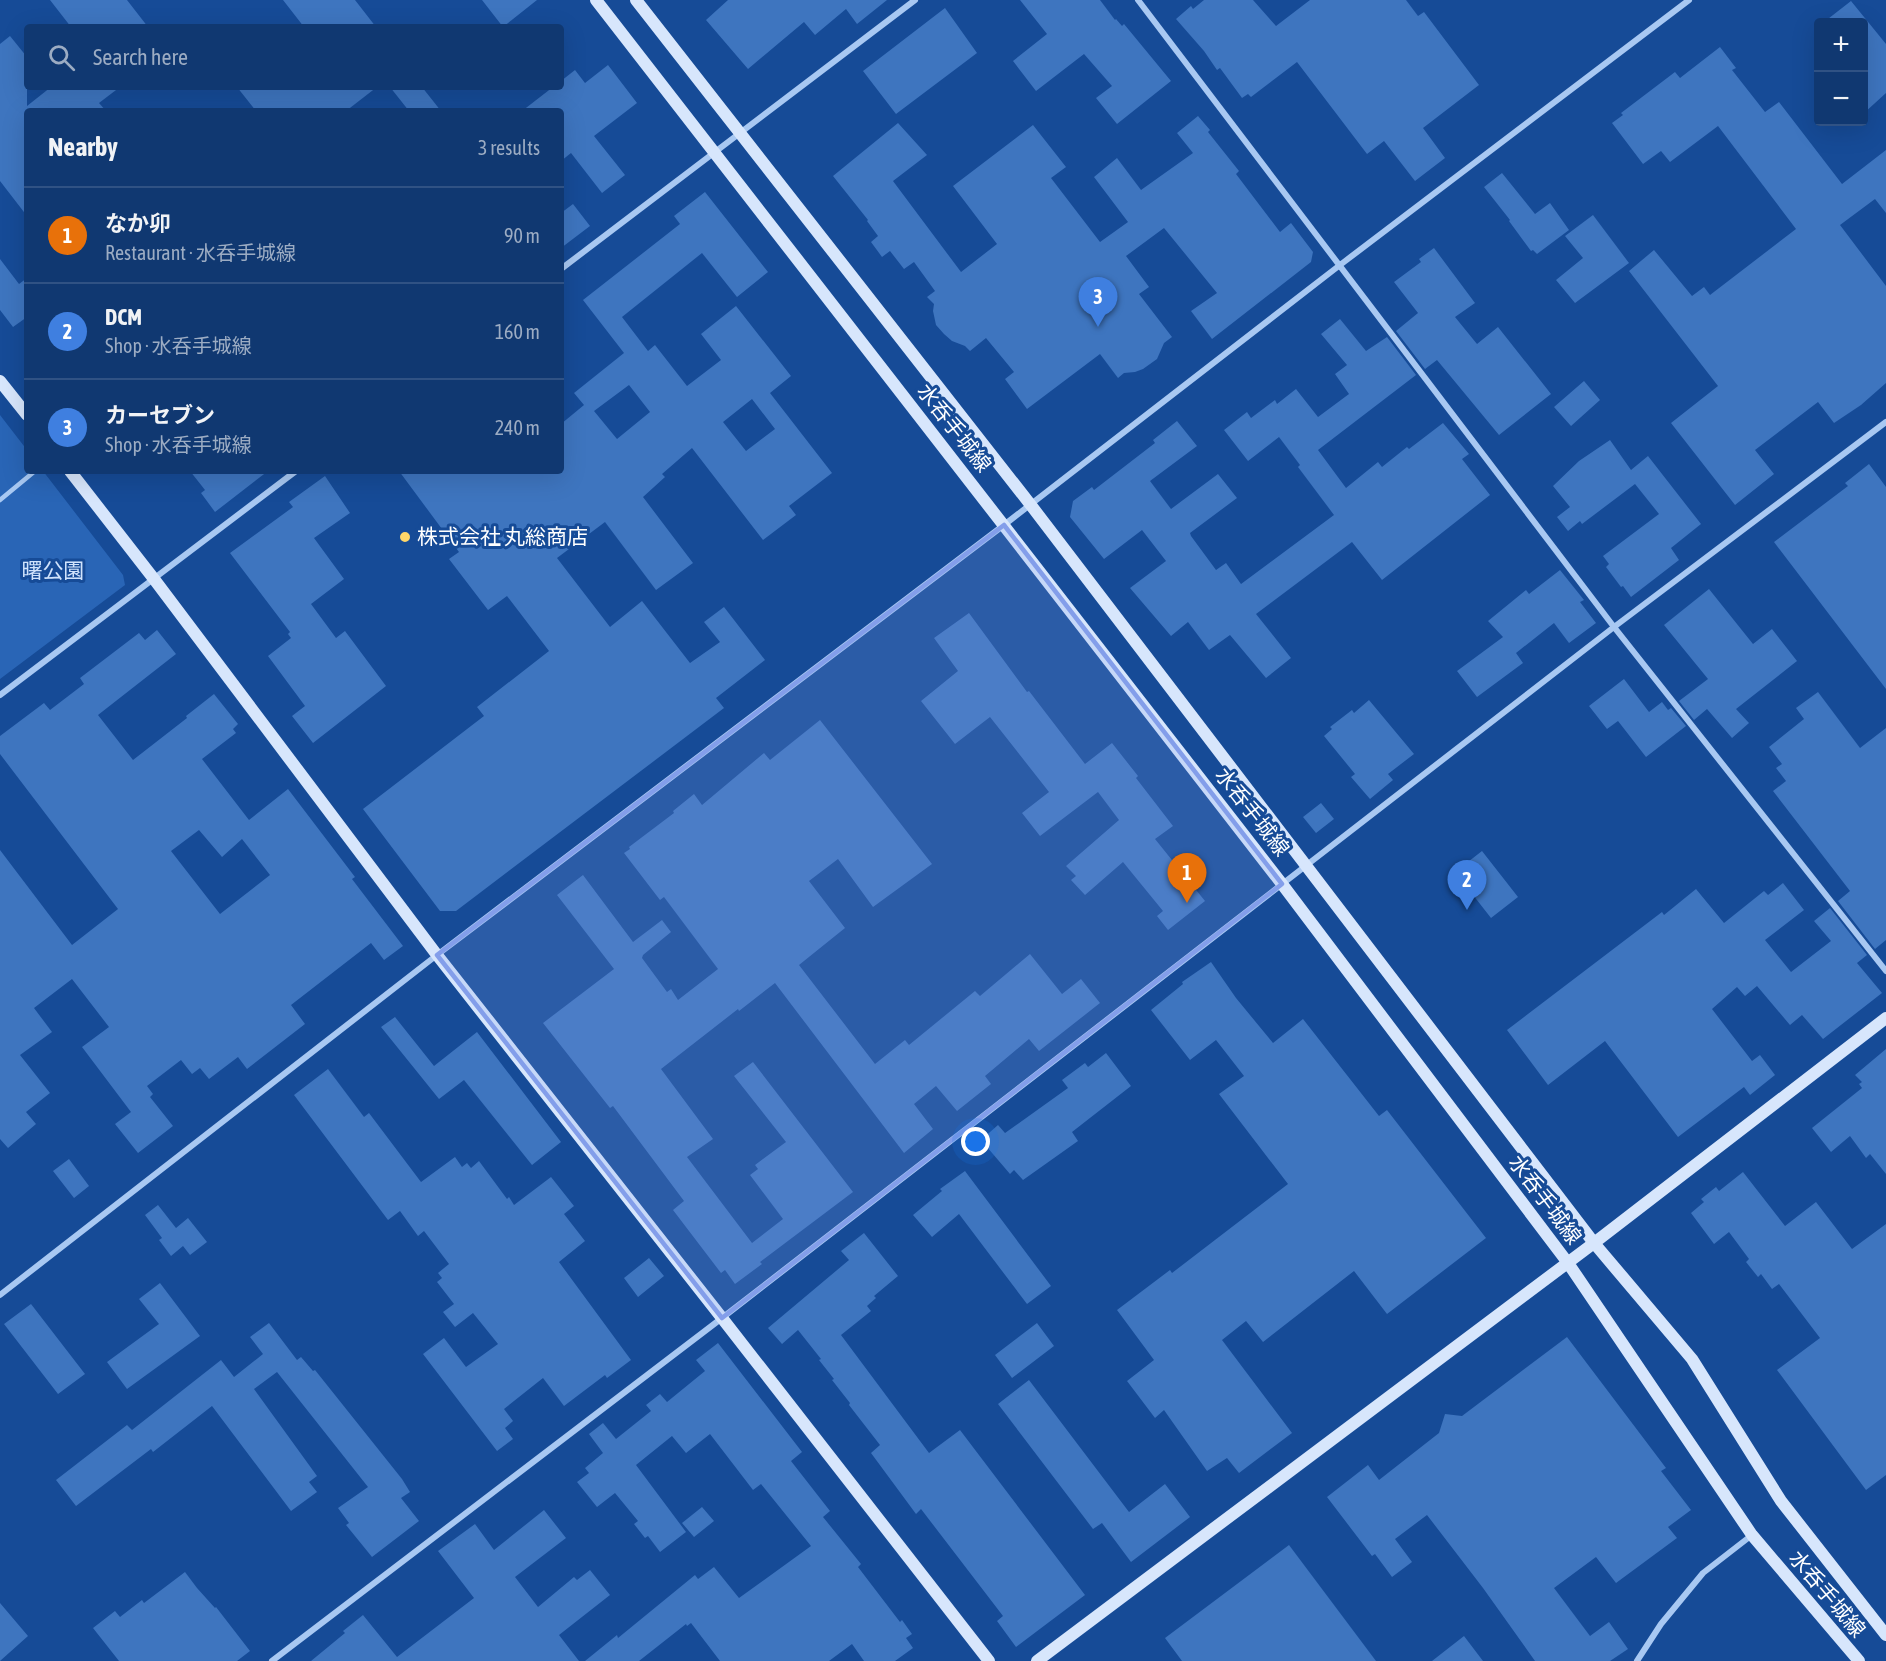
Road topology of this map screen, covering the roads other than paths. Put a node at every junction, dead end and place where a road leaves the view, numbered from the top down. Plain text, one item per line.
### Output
1 (596, 0) edge
2 (636, 0) edge
3 (915, 0) edge
4 (1138, 0) edge
5 (1689, 0) edge
6 (740, 135) junction
7 (715, 152) junction
8 (1340, 265) junction
9 (564, 267) edge
10 (0, 381) edge
11 (24, 411) edge
12 (1886, 422) edge
13 (31, 474) edge
14 (72, 474) edge
15 (292, 474) edge
16 (0, 500) edge
17 (1030, 504) junction
18 (1004, 525) junction
19 (154, 579) junction
20 (1614, 627) junction
21 (0, 695) edge
22 (1306, 865) junction
23 (1282, 884) junction
24 (437, 955) junction
25 (1886, 971) edge
26 (1886, 1018) edge
27 (1594, 1244) junction
28 (1568, 1263) junction
29 (0, 1295) edge
30 (723, 1318) junction
31 (1752, 1535) junction
32 (1886, 1635) edge
33 (272, 1661) edge
34 (989, 1661) edge
35 (1037, 1661) edge
36 (1637, 1661) edge
37 (1859, 1661) edge

1 - 7 main road, 水呑手城線
2 - 6 main road, 水呑手城線
3 - 6 street
4 - 8 street
5 - 8 street
6 - 7 street
6 - 17 main road, 水呑手城線
7 - 9 street
7 - 18 main road, 水呑手城線
8 - 17 street
8 - 20 street
10 - 11 main road
12 - 20 street
13 - 16 lane
14 - 19 main road
15 - 19 street
17 - 18 street
17 - 22 main road, 水呑手城線
18 - 23 main road, 水呑手城線
18 - 24 street
19 - 21 street
19 - 24 main road
20 - 22 street
20 - 25 street
22 - 23 street
22 - 27 main road, 水呑手城線
23 - 28 main road, 水呑手城線
23 - 30 street
24 - 29 street
24 - 30 main road
26 - 27 main road
27 - 28 main road
27 - 32 main road, 水呑手城線
28 - 31 main road, 水呑手城線
28 - 35 main road
30 - 33 street
30 - 34 main road
31 - 36 street
31 - 37 main road, 水呑手城線

